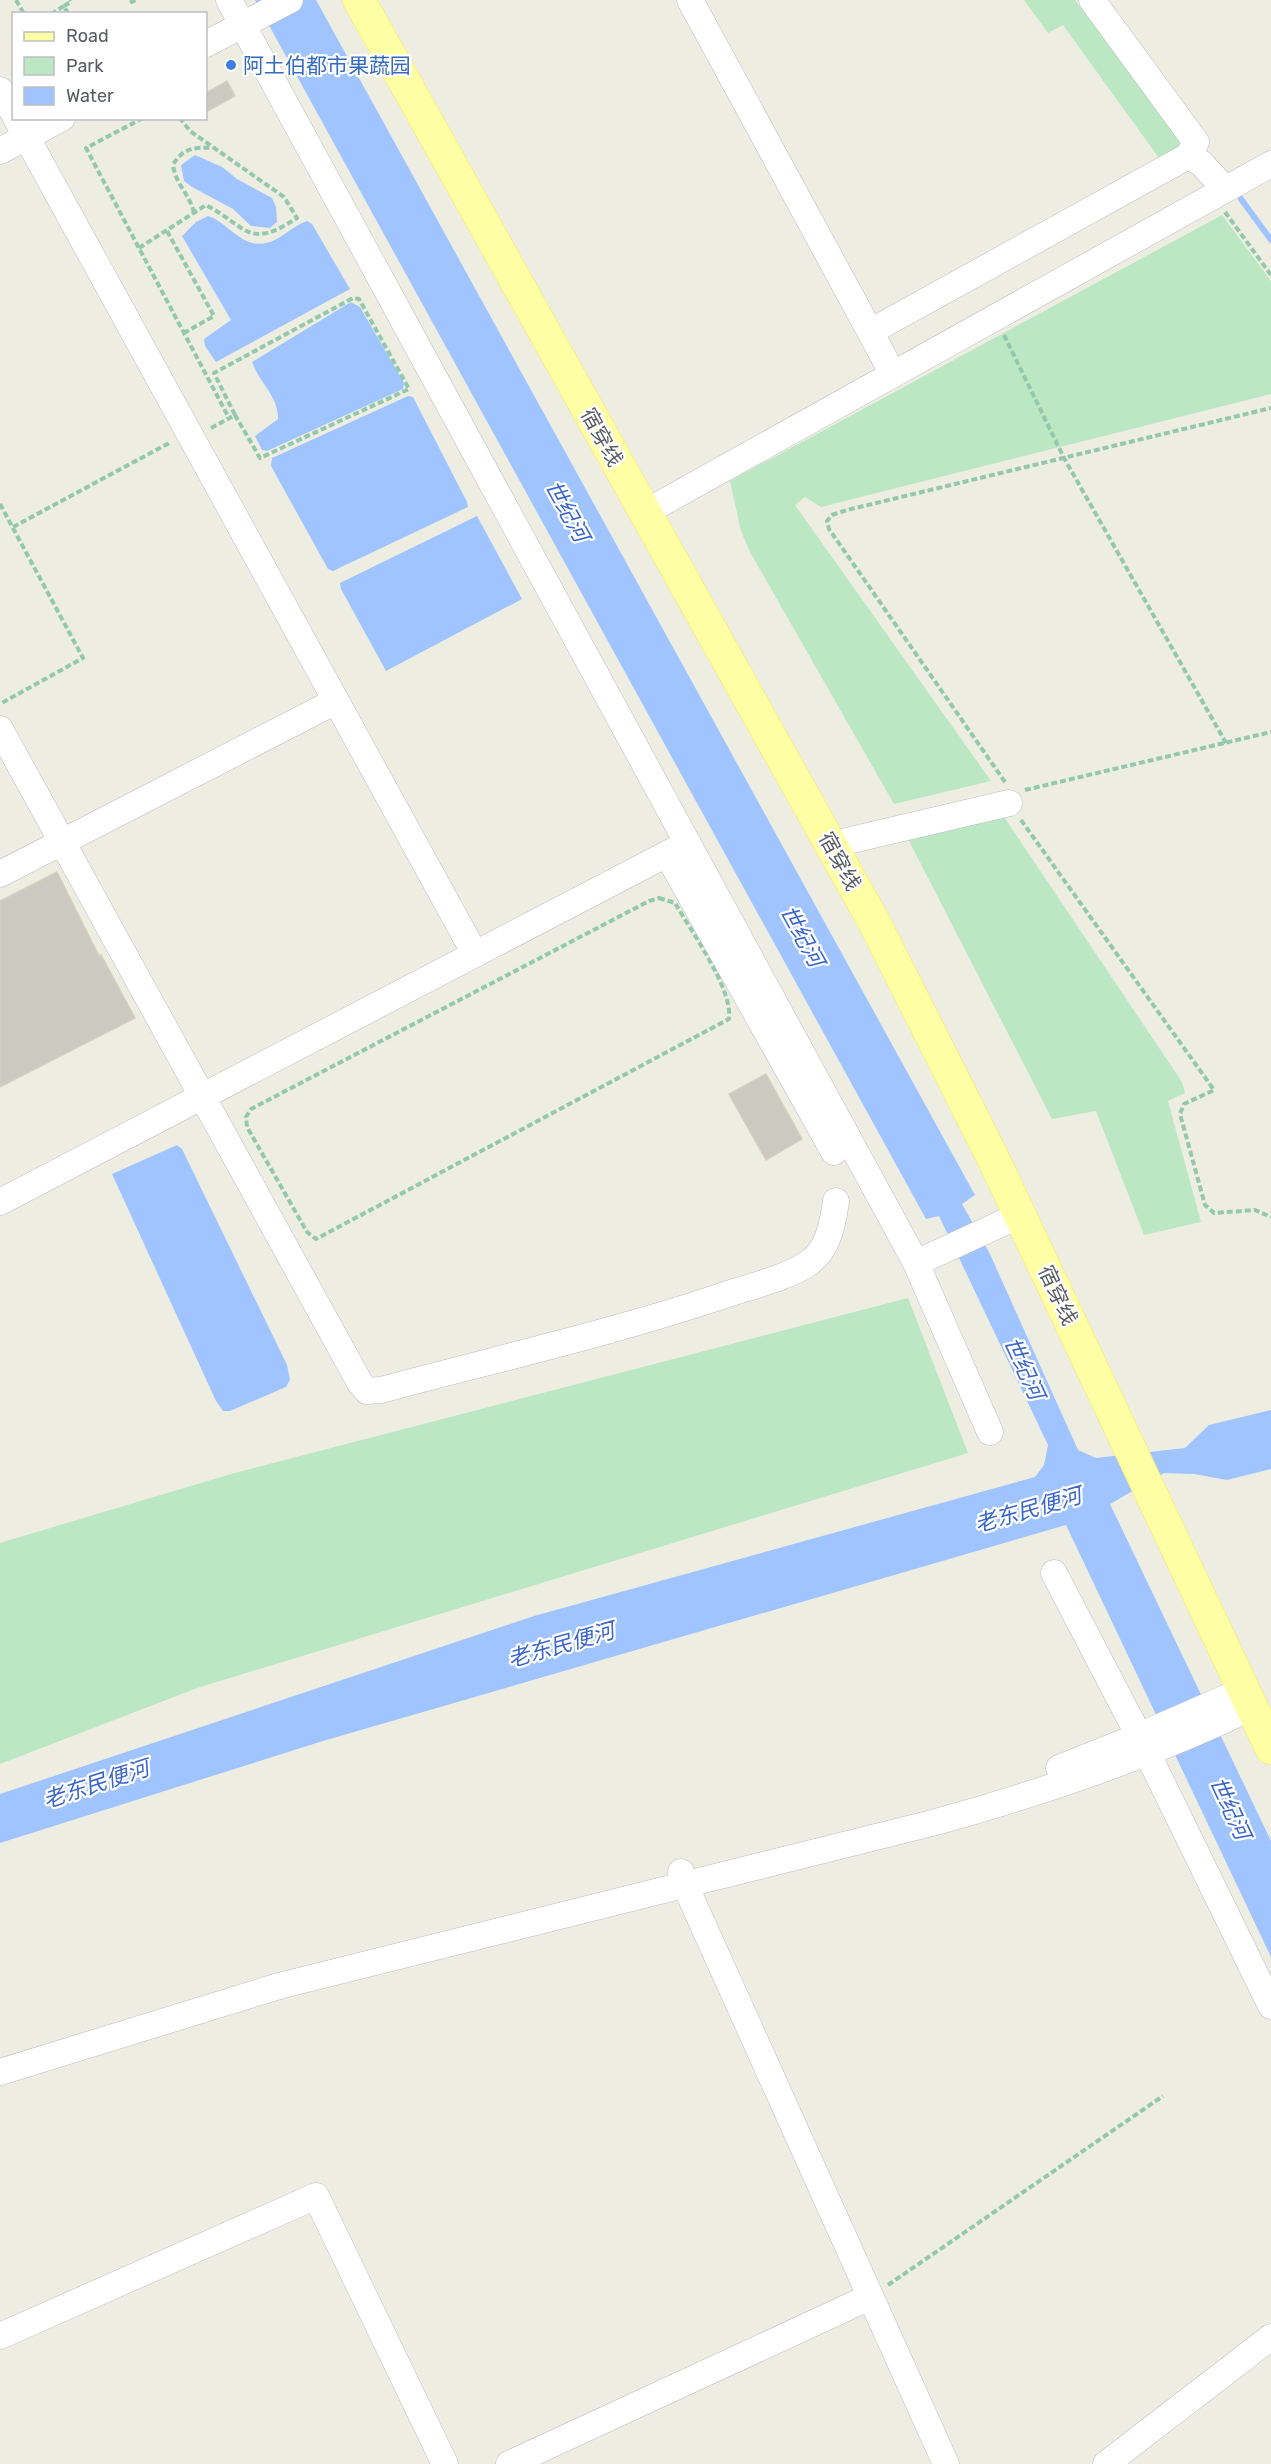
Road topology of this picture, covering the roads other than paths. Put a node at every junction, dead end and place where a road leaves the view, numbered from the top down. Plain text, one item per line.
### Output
1 (229, 0) edge
2 (290, 0) edge
3 (359, 0) edge
4 (690, 0) edge
5 (1092, 0) edge
6 (248, 22) junction
7 (207, 43) edge
8 (0, 90) edge
9 (12, 111) edge
10 (54, 120) edge
11 (21, 128) edge
12 (0, 151) edge
13 (1188, 156) junction
14 (1271, 164) edge
15 (1219, 193) junction
16 (870, 332) junction
17 (893, 374) junction
18 (644, 513) junction
19 (336, 701) junction
20 (0, 729) edge
21 (1009, 798) road end
22 (63, 842) junction
23 (830, 845) junction
24 (677, 849) junction
25 (0, 874) edge
26 (475, 954) junction
27 (202, 1096) junction
28 (834, 1152) dead end
29 (836, 1201) dead end
30 (0, 1203) edge
31 (1009, 1220) junction
32 (925, 1259) junction
33 (990, 1432) dead end
34 (1054, 1573) dead end
35 (1236, 1704) junction
36 (1149, 1742) junction
37 (1271, 1748) edge
38 (683, 1879) junction
39 (1271, 2006) edge
40 (0, 2058) edge
41 (0, 2072) edge
42 (870, 2297) junction
43 (0, 2336) edge
44 (1271, 2337) edge
45 (445, 2464) edge
46 (509, 2464) edge
47 (946, 2464) edge
48 (1106, 2464) edge

1 - 6 street
2 - 6 street
3 - 18 main road, 宿穿线
4 - 16 street
5 - 13 street
6 - 7 street
6 - 24 street
8 - 9 street
10 - 11 street
11 - 12 street
11 - 19 street
13 - 15 street
13 - 16 street
14 - 15 street
15 - 17 street
16 - 17 street
17 - 18 street
18 - 23 main road, 宿穿线
19 - 22 street
19 - 26 street
20 - 22 street
21 - 23 street
22 - 25 street
22 - 27 street
23 - 31 main road, 宿穿线
24 - 26 street
24 - 28 street
24 - 32 street
26 - 27 street
27 - 29 street
27 - 30 street
31 - 32 street
31 - 35 main road, 宿穿线
32 - 33 street
34 - 36 street
35 - 36 street
35 - 37 main road, 宿穿线
36 - 38 street
36 - 39 street
38 - 40 street
38 - 41 street
38 - 42 street
42 - 46 street
42 - 47 street
43 - 45 street
44 - 48 street

